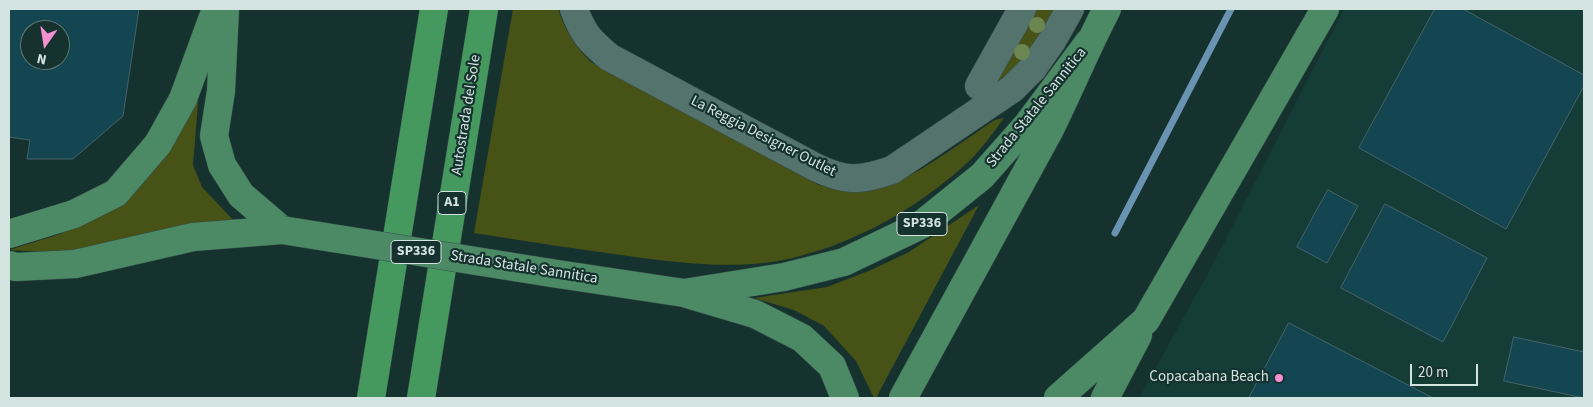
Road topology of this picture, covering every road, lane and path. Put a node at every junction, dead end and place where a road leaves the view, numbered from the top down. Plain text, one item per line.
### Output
1 (216, 9) edge
2 (225, 9) edge
3 (434, 9) edge
4 (484, 9) edge
5 (574, 9) edge
6 (1022, 9) edge
7 (1070, 9) edge
8 (1107, 9) edge
9 (1325, 9) edge
10 (1089, 42) junction
11 (979, 86) dead end
12 (282, 230) junction
13 (9, 234) edge
14 (9, 265) edge
15 (684, 293) junction
16 (1146, 320) junction
17 (371, 398) edge
18 (420, 398) edge
19 (845, 398) edge
20 (903, 398) edge
21 (1058, 398) edge
22 (1105, 398) edge

1 - 13 main road
2 - 12 main road
3 - 17 highway
4 - 18 highway, Autostrada del Sole / A1
5 - 7 lane, La Reggia Designer Outlet
6 - 11 lane
8 - 10 main road, Strada Statale Sannitica / SP336
9 - 16 main road
10 - 15 main road, Strada Statale Sannitica / SP336
10 - 20 main road, Strada Statale Sannitica / SP336
12 - 14 main road, Strada Statale Sannitica
12 - 15 main road, Strada Statale Sannitica / SP336, bridge
15 - 19 main road, Strada Statale Sannitica / SP336
16 - 21 main road
16 - 22 main road

